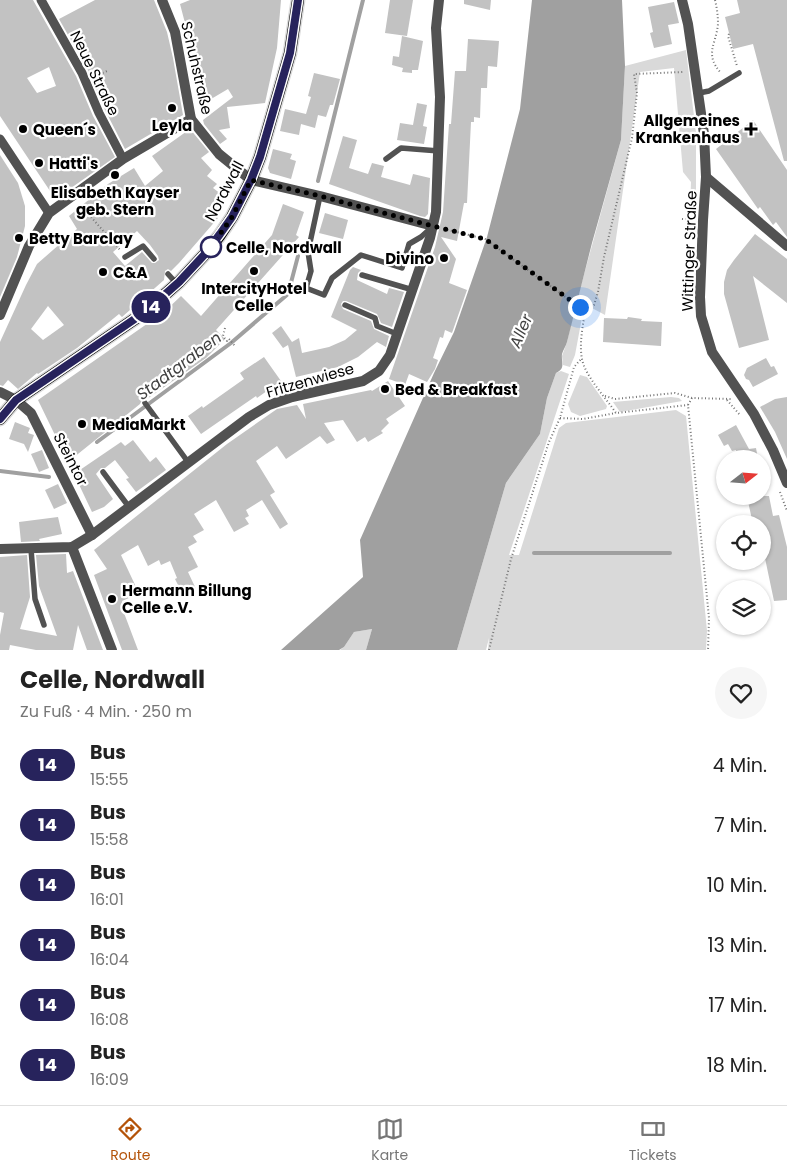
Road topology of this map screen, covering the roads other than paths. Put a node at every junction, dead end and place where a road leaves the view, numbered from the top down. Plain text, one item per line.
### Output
1 (41, 0) edge
2 (162, 0) edge
3 (298, 0) edge
4 (439, 0) edge
5 (682, 0) edge
6 (739, 73) road end
7 (700, 93) junction
8 (191, 120) junction
9 (0, 139) edge
10 (439, 151) junction
11 (123, 159) junction
12 (386, 159) dead end
13 (706, 177) junction
14 (251, 180) junction
15 (320, 196) junction
16 (49, 213) junction
17 (433, 226) junction
18 (787, 246) edge
19 (126, 257) road end
20 (154, 259) dead end
21 (168, 274) dead end
22 (362, 275) dead end
23 (177, 284) junction
24 (413, 290) junction
25 (344, 305) dead end
26 (0, 315) edge
27 (397, 334) junction
28 (0, 392) edge
29 (16, 400) junction
30 (145, 403) dead end
31 (0, 419) edge
32 (188, 462) junction
33 (103, 472) dead end
34 (783, 486) edge
35 (129, 507) junction
36 (92, 535) junction
37 (72, 547) junction
38 (0, 549) edge
39 (31, 549) junction
40 (44, 625) dead end
41 (112, 650) edge

1 - 11 street, Neue Straße
2 - 8 street, Schuhstraße
3 - 14 main road, Nordwall
4 - 10 street, Fritzenwiese
5 - 7 street, Wittinger Straße
6 - 7 lane
7 - 13 street, Wittinger Straße
8 - 11 street
8 - 14 street, Schuhstraße
9 - 16 street
10 - 12 lane
10 - 17 street, Fritzenwiese
11 - 16 street
13 - 18 street
13 - 34 street, Wittinger Straße
14 - 15 street
14 - 23 main road, Nordwall
15 - 17 street
15 - 17 lane
16 - 26 street
17 - 24 street, Fritzenwiese
19 - 20 lane
21 - 23 lane
22 - 24 lane
23 - 29 main road, Nordwall
24 - 27 street, Fritzenwiese
25 - 27 lane
27 - 32 street, Fritzenwiese
28 - 29 street, Steintor
29 - 31 main road, Nordwall
29 - 36 street, Steintor
30 - 32 lane
32 - 35 street, Fritzenwiese
33 - 35 lane
35 - 36 street, Fritzenwiese
36 - 37 street, Fritzenwiese
37 - 39 street, Fritzenwiese
37 - 41 street
38 - 39 street, Fritzenwiese
39 - 40 lane

